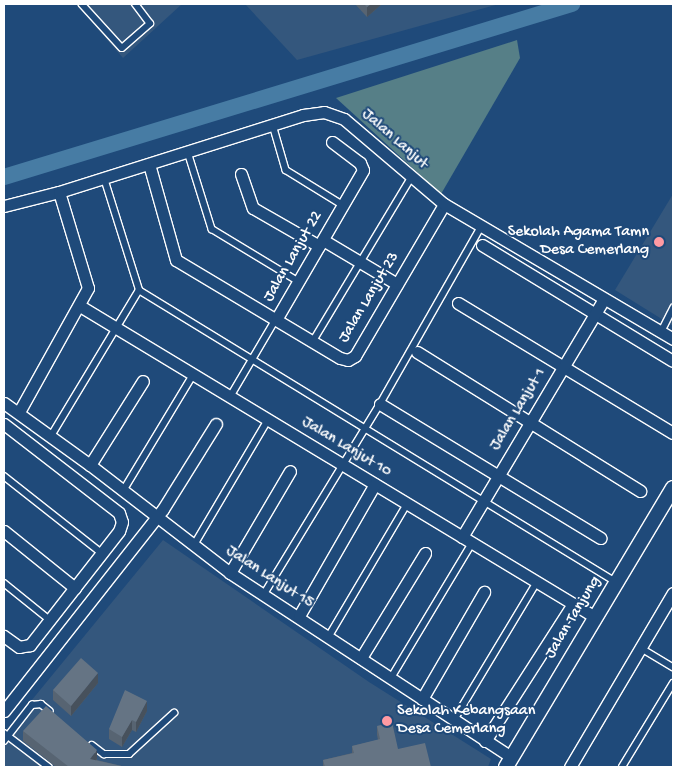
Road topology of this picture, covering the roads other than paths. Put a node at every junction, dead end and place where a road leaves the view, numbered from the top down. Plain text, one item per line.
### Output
1 (82, 4) edge
2 (136, 4) edge
3 (273, 125) junction
4 (332, 142) dead end
5 (188, 152) junction
6 (149, 164) junction
7 (241, 174) dead end
8 (412, 176) junction
9 (104, 178) junction
10 (59, 192) junction
11 (444, 204) junction
12 (343, 205) junction
13 (4, 206) edge
14 (482, 226) junction
15 (321, 243) junction
16 (482, 246) dead end
17 (359, 262) junction
18 (298, 281) junction
19 (397, 284) junction
20 (139, 290) junction
21 (604, 299) junction
22 (458, 303) dead end
23 (80, 306) junction
24 (673, 308) edge
25 (596, 313) junction
26 (277, 318) junction
27 (117, 329) junction
28 (661, 332) junction
29 (673, 339) edge
30 (313, 341) junction
31 (417, 352) dead end
32 (252, 360) junction
33 (673, 361) edge
34 (563, 368) junction
35 (193, 375) junction
36 (143, 381) dead end
37 (230, 397) junction
38 (4, 403) edge
39 (380, 404) junction
40 (19, 412) junction
41 (268, 420) junction
42 (530, 422) junction
43 (4, 424) edge
44 (216, 424) dead end
45 (364, 428) junction
46 (673, 433) edge
47 (51, 436) junction
48 (90, 465) junction
49 (342, 465) junction
50 (290, 471) dead end
51 (4, 476) edge
52 (498, 476) junction
53 (375, 484) junction
54 (673, 488) edge
55 (640, 491) dead end
56 (123, 492) junction
57 (483, 501) junction
58 (407, 504) junction
59 (156, 518) junction
60 (4, 531) edge
61 (462, 537) junction
62 (600, 538) dead end
63 (472, 543) junction
64 (193, 546) junction
65 (102, 553) junction
66 (425, 553) dead end
67 (230, 573) junction
68 (537, 582) junction
69 (616, 582) junction
70 (4, 584) edge
71 (75, 588) junction
72 (484, 592) dead end
73 (673, 593) edge
74 (264, 594) junction
75 (573, 604) junction
76 (299, 616) junction
77 (595, 617) junction
78 (50, 620) junction
79 (4, 636) edge
80 (329, 636) junction
81 (641, 648) junction
82 (361, 658) junction
83 (673, 667) edge
84 (391, 678) junction
85 (673, 683) edge
86 (422, 699) junction
87 (4, 711) edge
88 (174, 714) dead end
89 (58, 717) edge
90 (454, 720) junction
91 (5, 737) edge
92 (85, 740) edge
93 (485, 741) junction
94 (509, 762) edge
95 (49, 767) edge
96 (570, 767) edge
97 (622, 767) edge

1 - 2 lane
3 - 5 street, Jalan Lanjut
3 - 8 street, Jalan Lanjut
3 - 12 lane
4 - 12 street, Jalan Lanjut 22
5 - 6 street, Jalan Lanjut
5 - 18 lane
6 - 9 street, Jalan Lanjut
6 - 26 street, Jalan Lanjut 23
7 - 15 street
8 - 11 street, Jalan Lanjut
8 - 17 lane
9 - 10 street, Jalan Lanjut
9 - 20 lane
10 - 13 street, Jalan Lanjut
10 - 23 street
11 - 14 street, Jalan Lanjut
11 - 19 street, Jalan Lanjut 23
12 - 15 street, Jalan Lanjut 22
14 - 21 street, Jalan Lanjut
14 - 39 lane
15 - 17 street
15 - 18 street, Jalan Lanjut 22
16 - 25 street
17 - 19 street
17 - 30 lane
18 - 26 street, Jalan Lanjut 22
19 - 30 street, Jalan Lanjut 23
20 - 27 lane
20 - 32 lane
21 - 25 street, Jalan Lanjut 1
21 - 28 street, Jalan Lanjut
22 - 34 street
23 - 27 street, Jalan Lanjut 10
23 - 40 street
24 - 28 lane
25 - 33 street
25 - 34 street, Jalan Lanjut 1
26 - 30 street, Jalan Lanjut 23
26 - 32 lane, Jalan Lanjut 22
27 - 35 street, Jalan Lanjut 10
27 - 47 lane
28 - 29 street, Jalan Lanjut
31 - 42 street
32 - 37 lane, Jalan Lanjut 22
32 - 45 lane
34 - 42 street, Jalan Lanjut 1
34 - 46 street
35 - 37 street, Jalan Lanjut 10
35 - 56 lane
36 - 48 street
37 - 41 street, Jalan Lanjut 10
38 - 40 street, Jalan Lanjut 15
39 - 45 lane
39 - 52 street
40 - 47 street, Jalan Lanjut 15
41 - 49 street, Jalan Lanjut 10
41 - 64 lane
42 - 52 street, Jalan Lanjut 1
42 - 55 street
43 - 65 street
44 - 59 street
45 - 49 lane
45 - 57 lane
47 - 48 street, Jalan Lanjut 15
48 - 56 street, Jalan Lanjut 15
49 - 53 street, Jalan Lanjut 10
49 - 74 lane
50 - 67 street
51 - 65 lane
52 - 57 street, Jalan Lanjut 1
52 - 62 street
53 - 58 street, Jalan Lanjut 10
53 - 76 street
54 - 69 street, Jalan Tanjung
56 - 59 street, Jalan Lanjut 15
57 - 61 street, Jalan Lanjut 1
57 - 69 lane
58 - 61 street, Jalan Lanjut 10
58 - 80 lane
59 - 64 street, Jalan Lanjut 15
59 - 87 street
60 - 71 street
61 - 63 street, Jalan Lanjut 10
63 - 68 street, Jalan Lanjut 10
63 - 84 lane
64 - 67 street, Jalan Lanjut 15
65 - 71 street
66 - 82 street
67 - 74 street, Jalan Lanjut 15
68 - 75 street, Jalan Lanjut 10
68 - 90 lane
69 - 77 street, Jalan Tanjung
70 - 78 lane
71 - 78 street
72 - 86 street
73 - 81 street
74 - 76 street, Jalan Lanjut 15
75 - 77 street, Jalan Lanjut 10
75 - 93 street
76 - 80 street, Jalan Lanjut 15
77 - 94 street, Jalan Tanjung
78 - 79 street
80 - 82 street, Jalan Lanjut 15
81 - 83 lane
81 - 96 street
82 - 84 street, Jalan Lanjut 15
84 - 86 street, Jalan Lanjut 15
85 - 97 lane
86 - 90 street, Jalan Lanjut 15
88 - 92 lane
89 - 91 lane
90 - 93 street, Jalan Lanjut 15
91 - 95 lane
93 - 94 street, Jalan Lanjut 15

